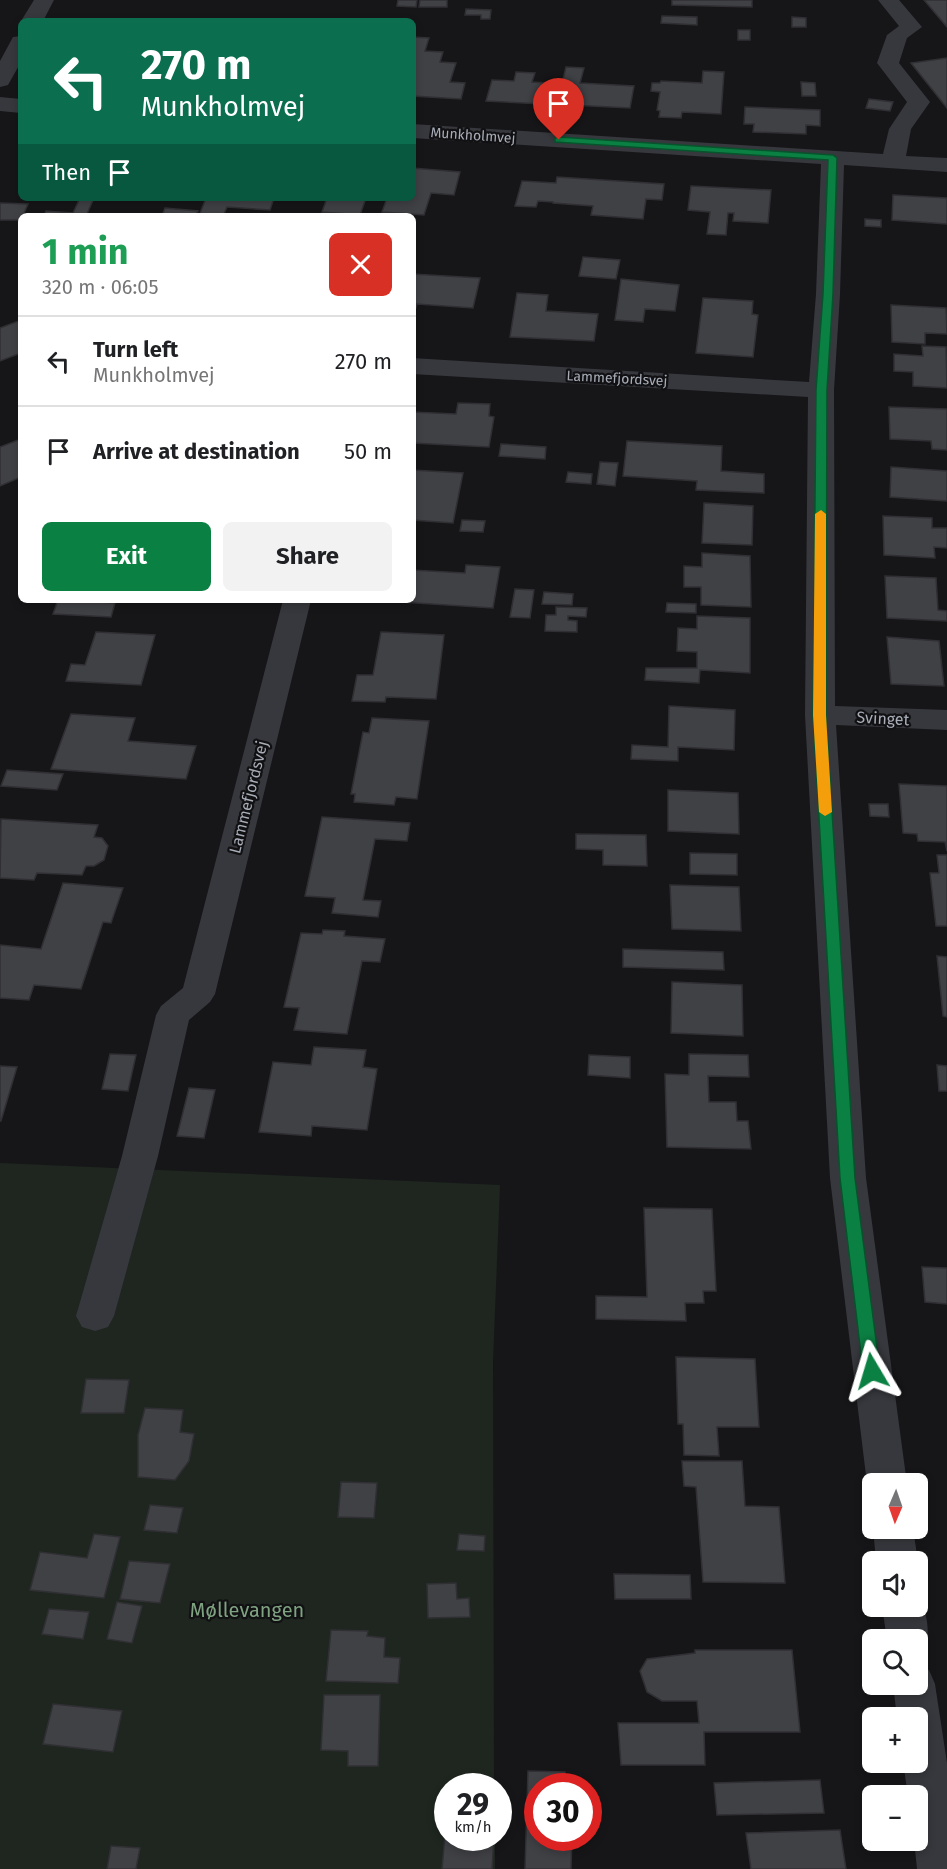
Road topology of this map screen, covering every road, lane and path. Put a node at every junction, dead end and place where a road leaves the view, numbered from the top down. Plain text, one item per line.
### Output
1 (44, 0) edge
2 (888, 0) edge
3 (34, 18) edge
4 (18, 47) edge
5 (0, 80) edge
6 (0, 104) edge
7 (18, 106) edge
8 (416, 131) edge
9 (833, 158) junction
10 (894, 162) junction
11 (947, 165) edge
12 (416, 366) edge
13 (821, 390) junction
14 (296, 603) edge
15 (820, 715) junction
16 (947, 720) edge
17 (95, 1316) dead end
18 (886, 1473) edge
19 (916, 1695) edge
20 (940, 1869) edge

1 - 3 street
2 - 10 street
4 - 5 street
6 - 7 street
8 - 9 street, Munkholmvej
9 - 10 street, Munkholmvej
9 - 13 street
10 - 11 street, Munkholmvej
12 - 13 street, Lammefjordsvej
13 - 15 street
14 - 17 street, Lammefjordsvej
15 - 16 street, Svinget
15 - 18 street
19 - 20 street

